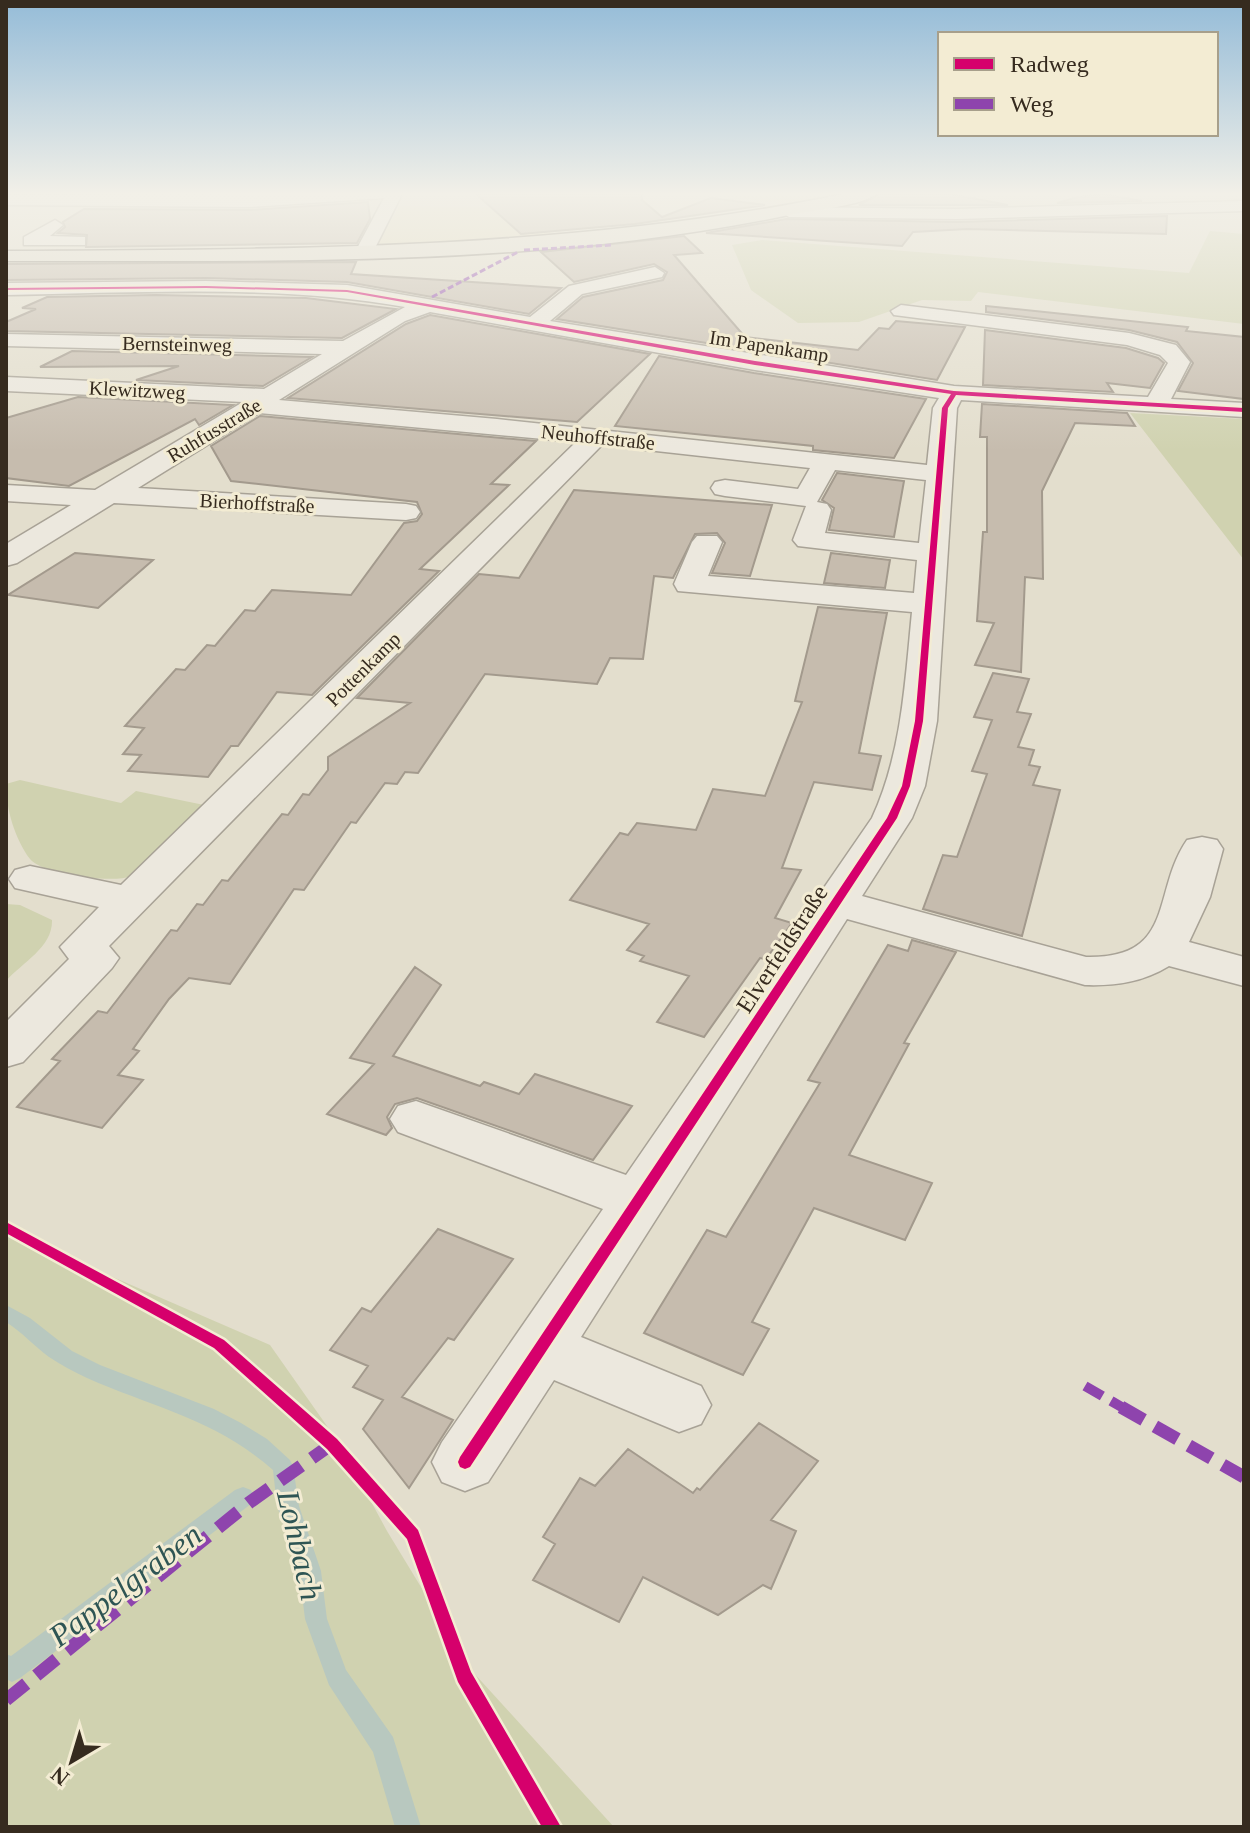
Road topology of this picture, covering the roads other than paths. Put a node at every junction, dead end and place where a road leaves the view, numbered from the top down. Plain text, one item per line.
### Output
1 (625, 280) edge
2 (6, 289) edge
3 (424, 307) junction
4 (901, 311) dead end
5 (535, 323) junction
6 (6, 340) edge
7 (348, 348) junction
8 (6, 384) edge
9 (954, 393) junction
10 (261, 401) junction
11 (1155, 407) junction
12 (1244, 410) edge
13 (596, 437) junction
14 (827, 461) junction
15 (941, 474) junction
16 (725, 488) dead end
17 (6, 493) edge
18 (104, 497) junction
19 (817, 510) dead end
20 (406, 512) dead end
21 (707, 542) dead end
22 (933, 553) junction
23 (6, 557) edge
24 (929, 604) junction
25 (1202, 849) dead end
26 (30, 879) dead end
27 (129, 900) junction
28 (837, 903) junction
29 (1161, 949) junction
30 (1244, 972) edge
31 (6, 1051) edge
32 (416, 1119) dead end
33 (640, 1201) junction
34 (543, 1348) junction
35 (679, 1405) dead end
36 (465, 1462) dead end

1 - 5 street
2 - 3 street, Im Papenkamp
3 - 5 street, Im Papenkamp
3 - 7 street, Ruhfusstraße
4 - 11 street
5 - 9 street, Im Papenkamp
6 - 7 street, Bernsteinweg
7 - 10 street, Ruhfusstraße
8 - 10 street, Klewitzweg
9 - 11 street, Im Papenkamp
9 - 15 street, Elverfeldstraße
10 - 13 street, Neuhoffstraße
10 - 18 street, Ruhfusstraße
11 - 12 street, Im Papenkamp
13 - 14 street, Neuhoffstraße
13 - 27 street, Pottenkamp
14 - 15 street, Neuhoffstraße
14 - 16 street
15 - 22 street, Elverfeldstraße
17 - 18 street, Bierhoffstraße
18 - 20 street, Bierhoffstraße
18 - 23 street, Ruhfusstraße
19 - 22 street
21 - 24 street
22 - 24 street, Elverfeldstraße
24 - 28 street, Elverfeldstraße
25 - 29 street
26 - 27 street
27 - 31 street, Pottenkamp
28 - 29 street
28 - 33 street, Elverfeldstraße
29 - 30 street
32 - 33 street
33 - 34 street, Elverfeldstraße
34 - 35 street
34 - 36 street, Elverfeldstraße

